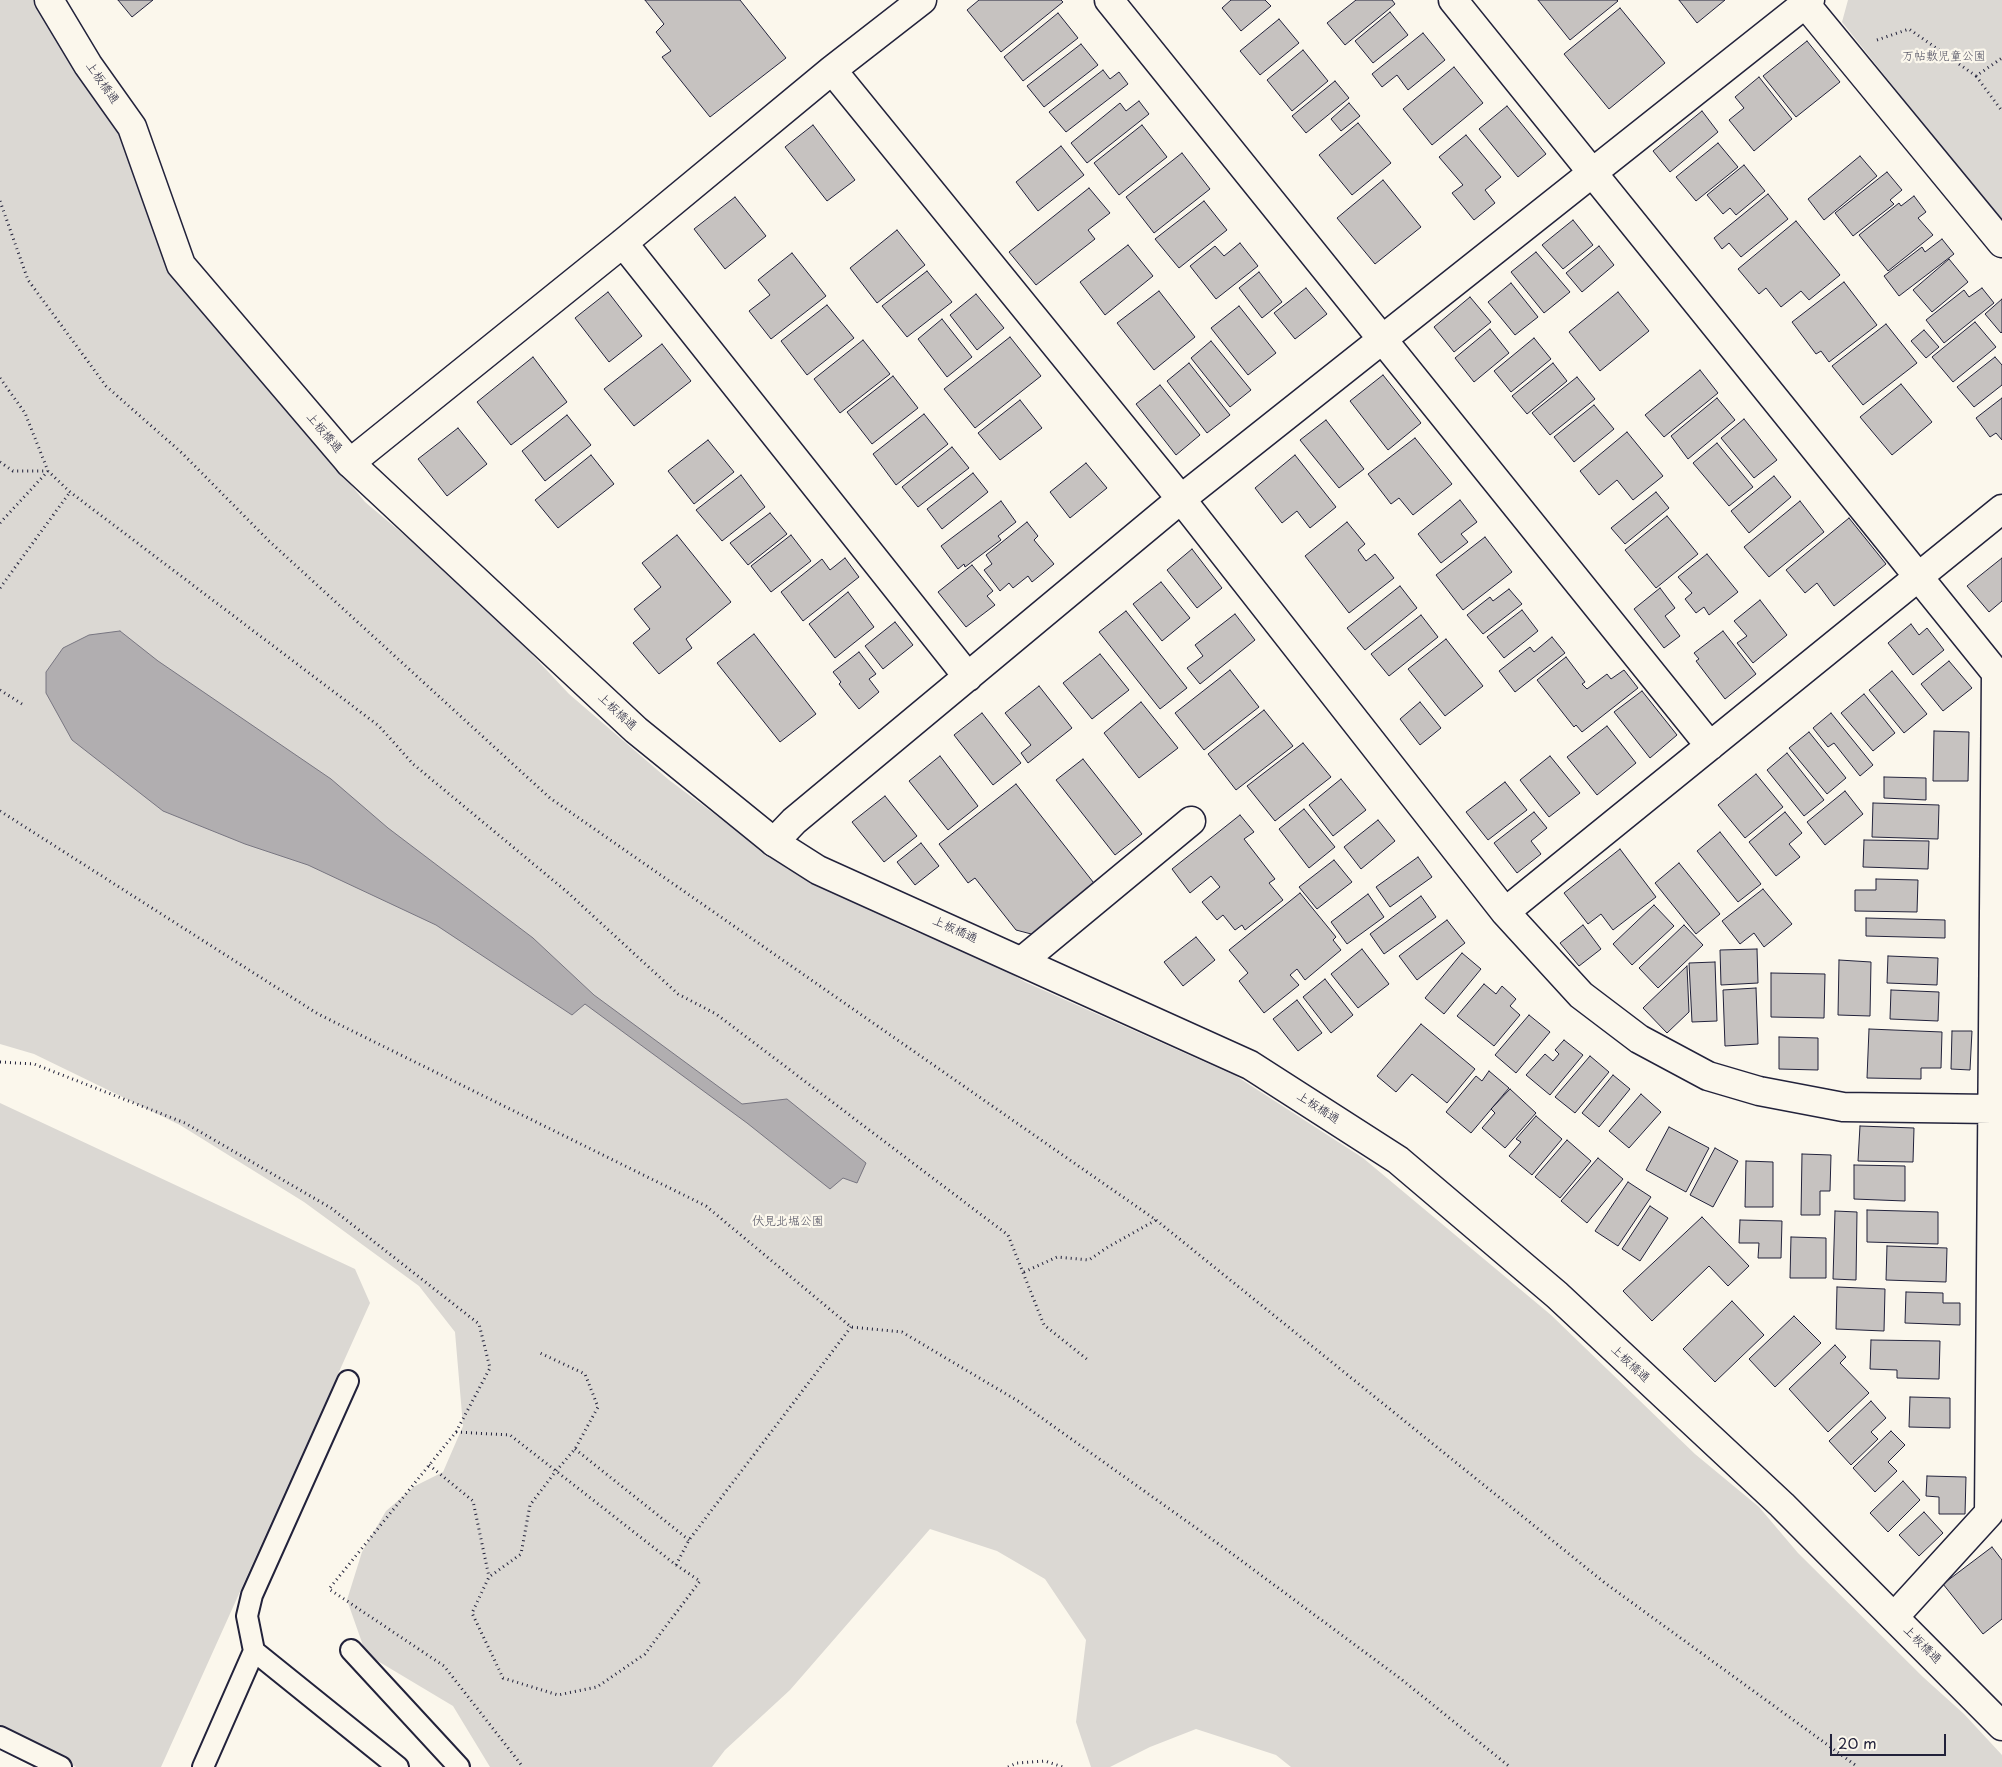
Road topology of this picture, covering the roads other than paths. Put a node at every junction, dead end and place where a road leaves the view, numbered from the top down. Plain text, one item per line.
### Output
1 (49, 0) edge
2 (922, 0) edge
3 (1109, 0) edge
4 (1453, 0) edge
5 (1806, 1) edge
6 (832, 70) junction
7 (1592, 173) junction
8 (623, 243) junction
9 (2002, 243) edge
10 (1383, 339) junction
11 (350, 463) junction
12 (1181, 499) junction
13 (2002, 509) edge
14 (1918, 577) junction
15 (968, 677) junction
16 (1710, 746) junction
17 (1191, 821) dead end
18 (774, 842) junction
19 (1506, 912) junction
20 (1022, 961) junction
21 (1992, 1109) junction
22 (348, 1381) dead end
23 (1894, 1618) junction
24 (254, 1650) junction
25 (351, 1650) dead end
26 (2002, 1726) edge
27 (0, 1737) edge
28 (61, 1767) edge
29 (203, 1767) edge
30 (398, 1767) edge
31 (459, 1767) edge

1 - 11 street, 上板橋通
2 - 6 street
3 - 10 street
4 - 7 street
5 - 7 street
5 - 9 street
6 - 8 street
6 - 12 street
7 - 10 street
7 - 14 street
8 - 11 street
8 - 15 street
10 - 12 street
10 - 16 street
11 - 18 street, 上板橋通
12 - 15 street
12 - 19 street
13 - 14 street
14 - 16 street
14 - 21 street
15 - 18 street
16 - 19 street
17 - 20 street
18 - 20 street, 上板橋通
19 - 21 street
20 - 23 street, 上板橋通
21 - 23 street
22 - 24 lane
23 - 26 street, 上板橋通
24 - 29 lane
24 - 30 lane
25 - 31 lane
27 - 28 lane

